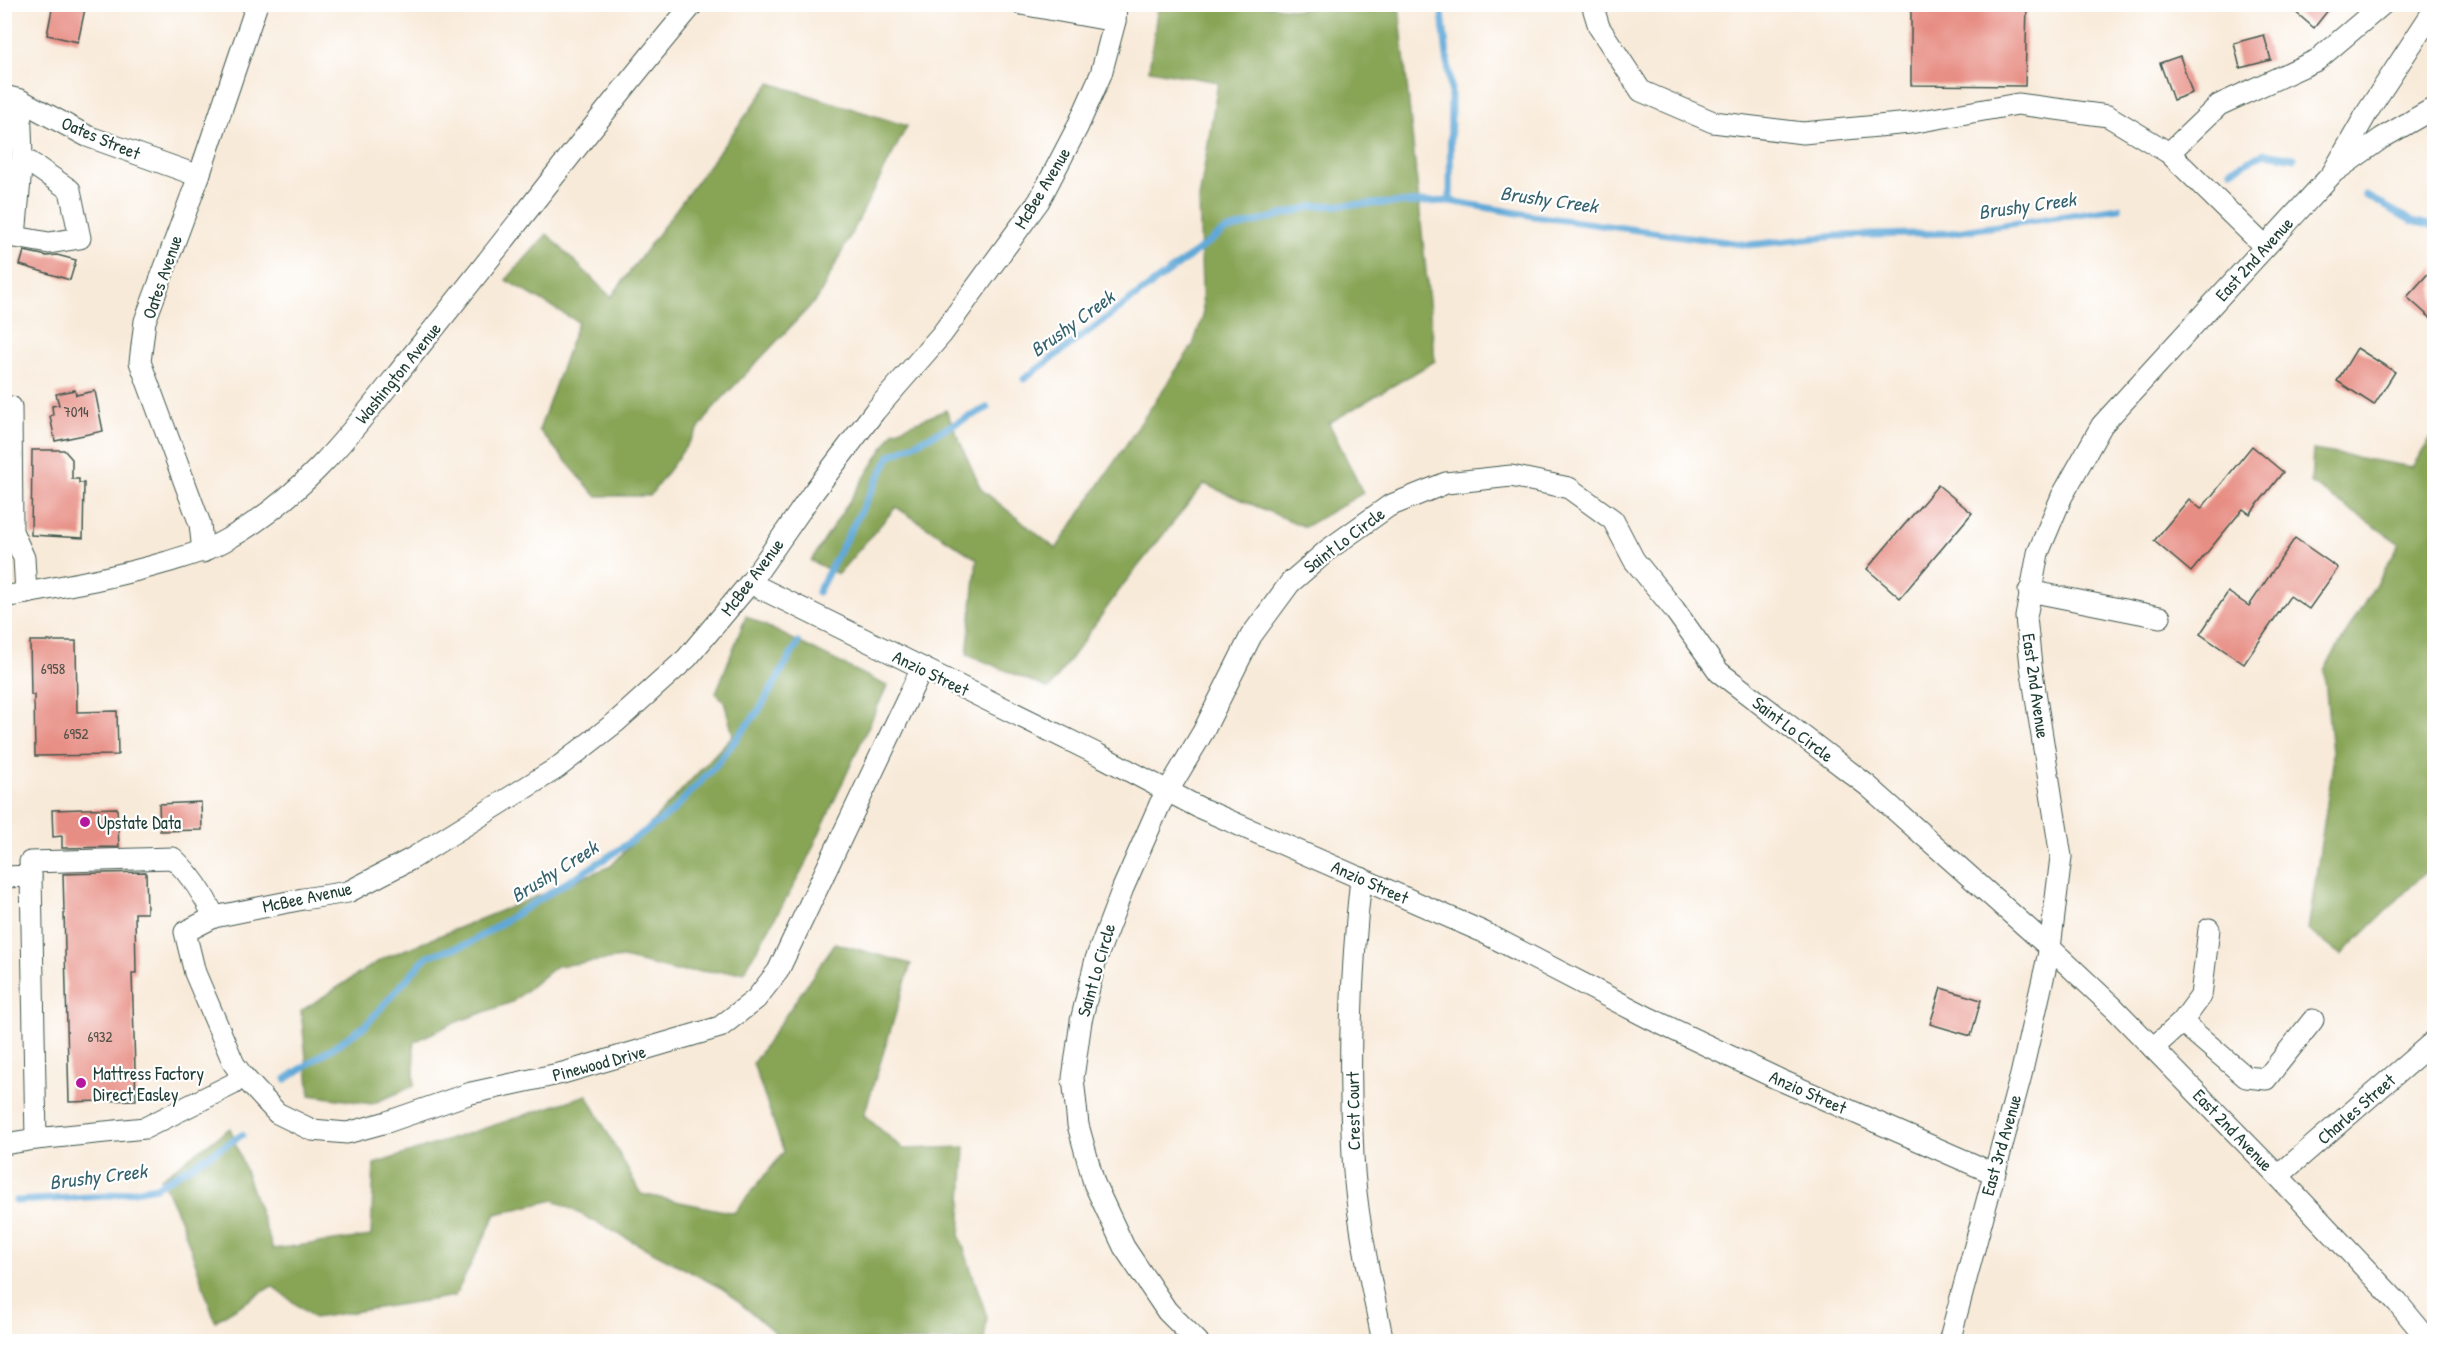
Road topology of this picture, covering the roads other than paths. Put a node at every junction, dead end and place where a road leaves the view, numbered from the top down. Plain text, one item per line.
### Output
1 (257, 4) edge
2 (693, 4) edge
3 (1021, 4) edge
4 (1592, 4) edge
5 (2383, 4) edge
6 (2434, 10) edge
7 (1115, 13) edge
8 (12, 98) edge
9 (2434, 108) edge
10 (2169, 153) junction
11 (22, 157) junction
12 (2332, 174) junction
13 (199, 176) junction
14 (10, 236) edge
15 (2265, 247) junction
16 (4, 407) edge
17 (203, 552) junction
18 (750, 583) junction
19 (2029, 591) junction
20 (26, 593) junction
21 (4, 597) edge
22 (2160, 617) dead end
23 (922, 668) junction
24 (1168, 791) junction
25 (4, 876) edge
26 (31, 876) junction
27 (1361, 878) junction
28 (214, 917) junction
29 (2209, 929) dead end
30 (185, 932) joint
31 (2050, 948) junction
32 (2313, 1020) dead end
33 (2182, 1022) junction
34 (2434, 1041) edge
35 (2153, 1048) junction
36 (242, 1076) junction
37 (36, 1139) junction
38 (4, 1144) edge
39 (1993, 1173) junction
40 (2278, 1176) junction
41 (1198, 1341) edge
42 (1383, 1341) edge
43 (1949, 1341) edge
44 (2430, 1341) edge

1 - 13 street, Oates Avenue
2 - 17 street, Washington Avenue
3 - 7 street
4 - 10 street
5 - 10 street
6 - 12 street, East 2nd Avenue
7 - 18 street, McBee Avenue
8 - 11 street
8 - 13 street, Oates Street
9 - 12 street
10 - 15 street
11 - 14 street
11 - 14 street
12 - 15 street, East 2nd Avenue
13 - 17 street, Oates Avenue
15 - 19 street, East 2nd Avenue
16 - 20 street
17 - 20 street, Washington Avenue
18 - 23 street, Anzio Street
18 - 28 street, McBee Avenue
19 - 22 street
19 - 31 street, East 2nd Avenue
20 - 21 street, Washington Avenue
23 - 24 street, Anzio Street
23 - 36 street, Pinewood Drive
24 - 27 street, Anzio Street
24 - 31 street, Saint Lo Circle
24 - 41 street, Saint Lo Circle
25 - 26 street
26 - 28 street
26 - 37 street
27 - 39 street, Anzio Street
27 - 42 street, Crest Court
28 - 30 street, McBee Avenue
29 - 33 street
30 - 36 street, Pinewood Drive
31 - 35 street, East 2nd Avenue
31 - 39 street, East 3rd Avenue
32 - 33 street
33 - 35 street
34 - 40 street, Charles Street
35 - 40 street, East 2nd Avenue
36 - 37 street
37 - 38 street
39 - 43 street, East 3rd Avenue
40 - 44 street, East 2nd Avenue

